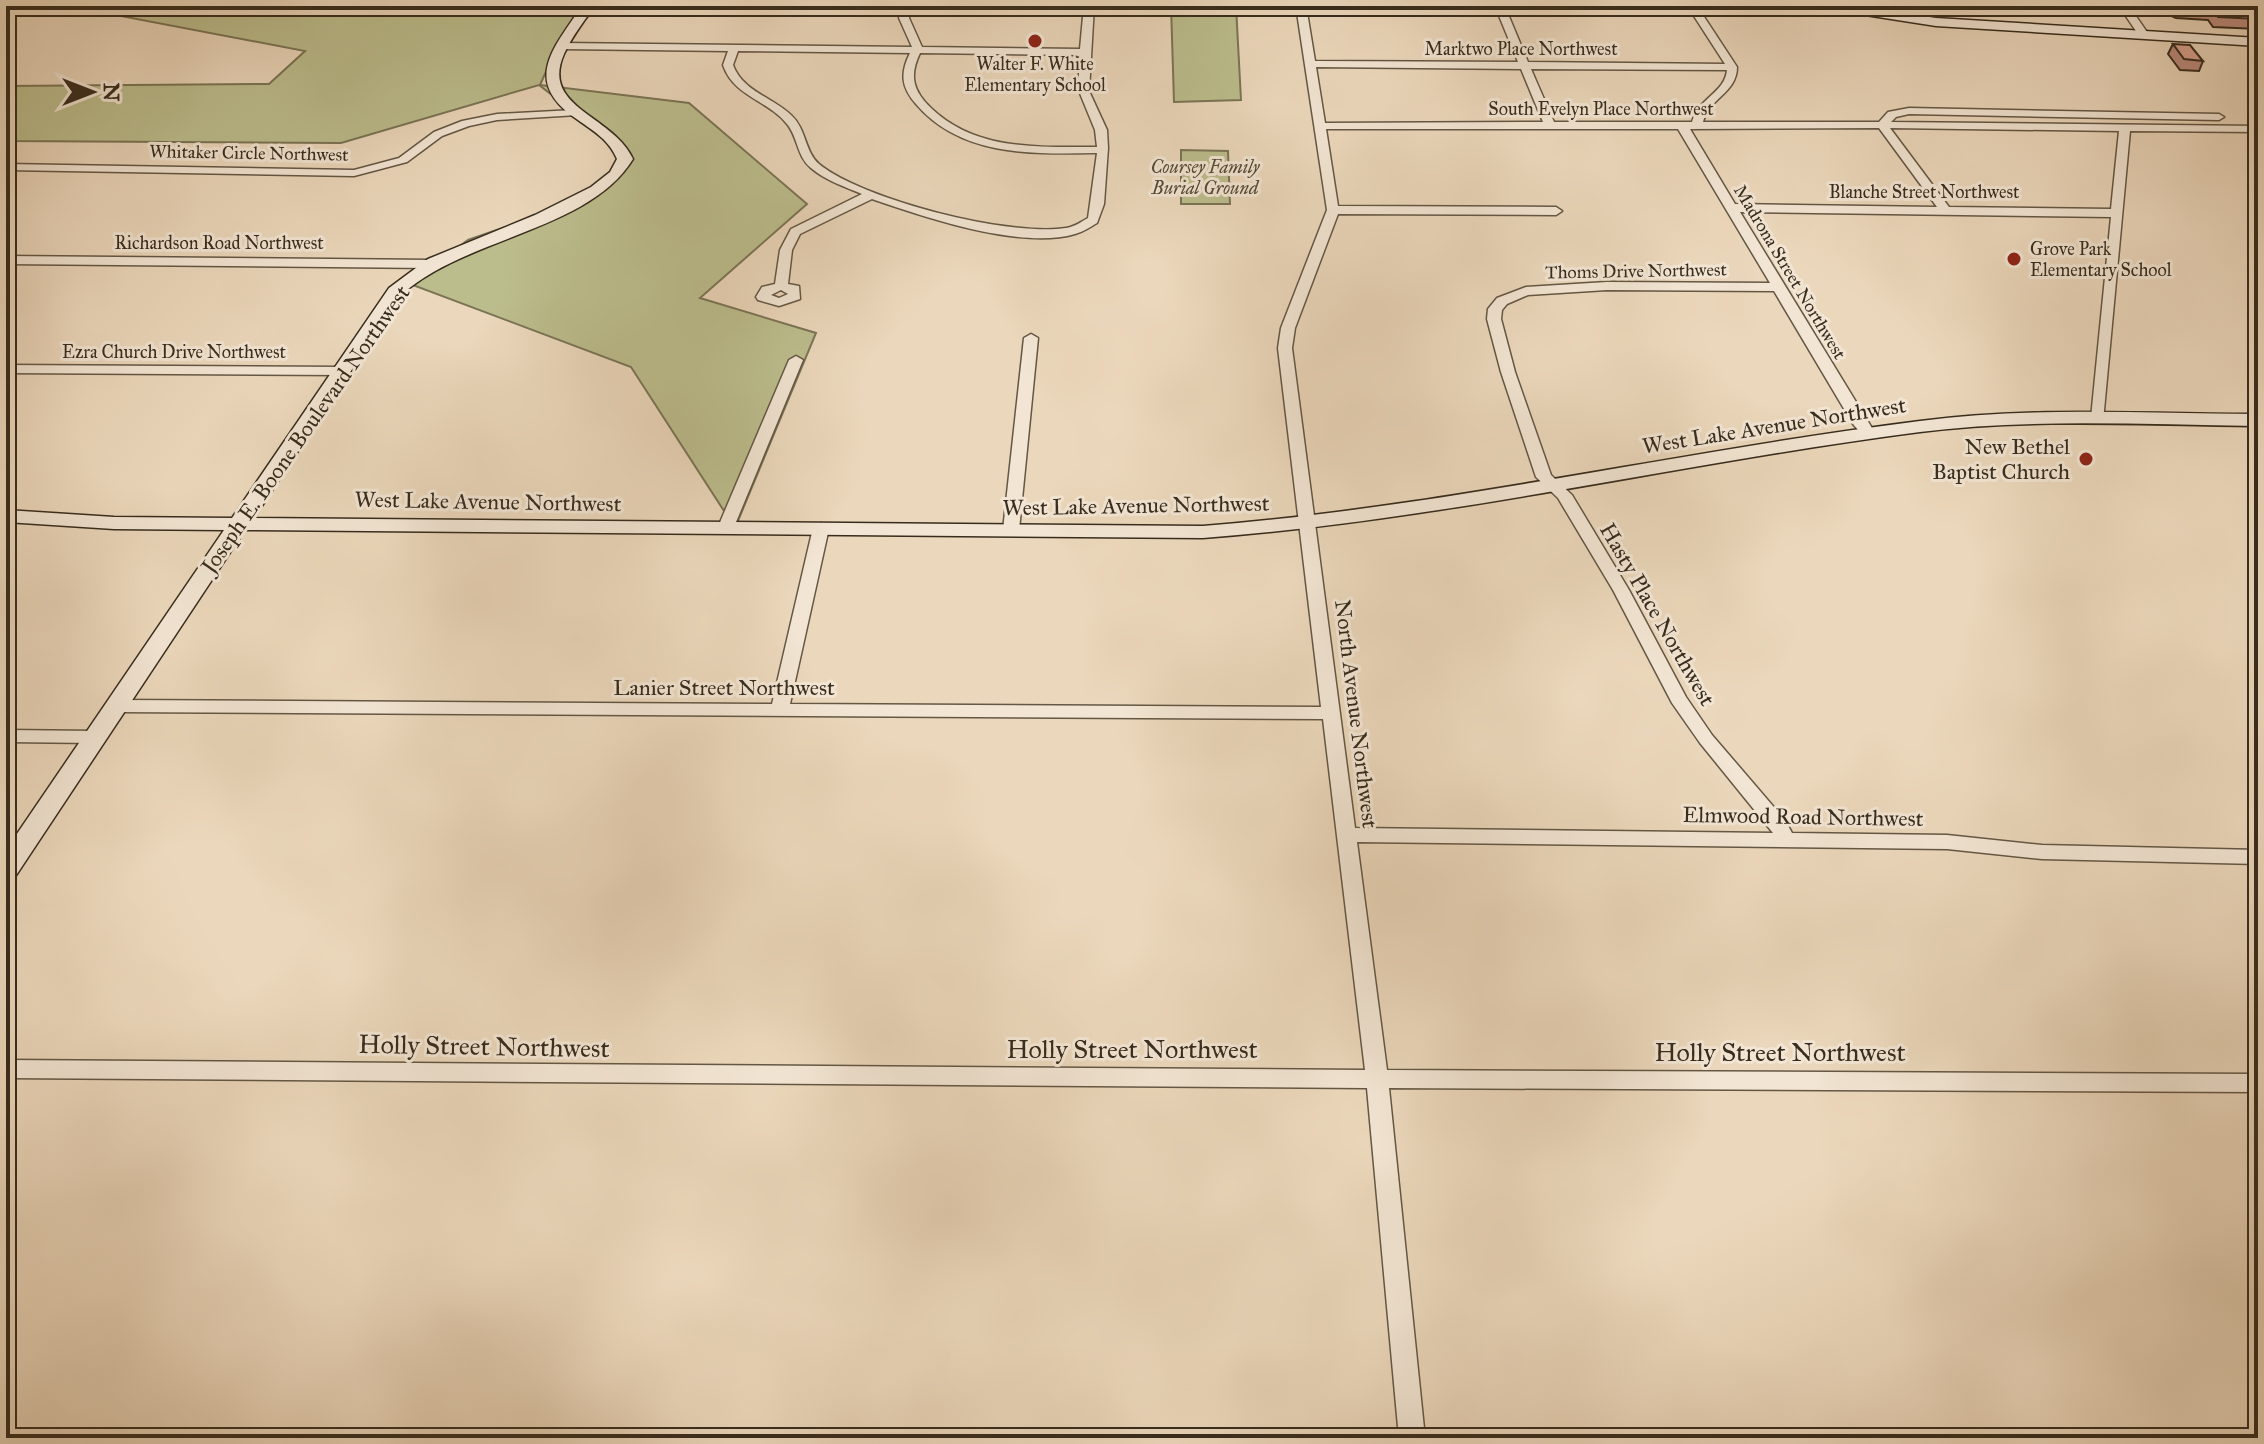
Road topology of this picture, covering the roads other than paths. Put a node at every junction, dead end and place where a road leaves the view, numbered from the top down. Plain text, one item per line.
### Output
1 (20, 6) edge
2 (588, 6) edge
3 (907, 6) edge
4 (1089, 6) edge
5 (1301, 6) edge
6 (1833, 6) edge
7 (2124, 6) edge
8 (1502, 8) edge
9 (1694, 8) edge
10 (6, 17) edge
11 (2144, 35) junction
12 (2258, 42) edge
13 (562, 46) junction
14 (734, 48) junction
15 (916, 51) junction
16 (1086, 52) junction
17 (1310, 64) junction
18 (1527, 65) junction
19 (1732, 67) junction
20 (574, 113) junction
21 (2258, 118) edge
22 (1882, 125) junction
23 (1320, 126) junction
24 (1550, 127) junction
25 (1689, 127) junction
26 (2125, 129) junction
27 (2258, 129) edge
28 (1102, 150) junction
29 (6, 167) edge
30 (872, 194) junction
31 (1731, 208) junction
32 (1333, 210) junction
33 (1945, 210) junction
34 (1556, 211) dead end
35 (2116, 213) junction
36 (6, 260) edge
37 (432, 264) junction
38 (781, 286) dead end
39 (1778, 287) junction
40 (1031, 338) dead end
41 (796, 360) dead end
42 (6, 369) edge
43 (342, 371) junction
44 (2098, 418) junction
45 (2258, 420) edge
46 (1868, 433) junction
47 (1552, 484) junction
48 (6, 516) edge
49 (239, 522) junction
50 (1308, 524) junction
51 (726, 527) junction
52 (821, 528) junction
53 (1011, 530) junction
54 (116, 706) junction
55 (779, 711) junction
56 (1333, 713) junction
57 (6, 736) edge
58 (95, 737) junction
59 (1348, 835) junction
60 (1786, 840) junction
61 (2258, 857) edge
62 (6, 870) edge
63 (6, 1069) edge
64 (1377, 1077) junction
65 (2258, 1083) edge
66 (1412, 1438) edge

1 - 10 street
2 - 13 street, Joseph E. Boone Boulevard Northwest
3 - 15 street
4 - 16 street
5 - 17 street, North Avenue Northwest
6 - 11 street
7 - 11 street
8 - 9 street
8 - 18 street
9 - 19 street
11 - 12 street
13 - 14 street
13 - 20 street, Joseph E. Boone Boulevard Northwest
14 - 15 street
14 - 30 street
15 - 16 street
15 - 28 street
16 - 28 street
17 - 18 street, Marktwo Place Northwest
17 - 23 street, North Avenue Northwest
18 - 19 street, Marktwo Place Northwest
18 - 24 street
19 - 25 street
20 - 29 street, Whitaker Circle Northwest
20 - 37 street, Joseph E. Boone Boulevard Northwest
21 - 22 street, South Evelyn Place Northwest
22 - 25 street, South Evelyn Place Northwest
22 - 26 street, South Evelyn Place Northwest
22 - 33 street
23 - 24 street, South Evelyn Place Northwest
23 - 32 street, North Avenue Northwest
24 - 25 street, South Evelyn Place Northwest
25 - 31 street, Madrona Street Northwest
26 - 27 street, South Evelyn Place Northwest
26 - 35 street
28 - 30 street
30 - 38 street
31 - 33 street, Blanche Street Northwest
31 - 39 street, Madrona Street Northwest
32 - 34 street
32 - 50 street, North Avenue Northwest
33 - 35 street, Blanche Street Northwest
35 - 44 street
36 - 37 street, Richardson Road Northwest
37 - 43 street, Joseph E. Boone Boulevard Northwest
39 - 46 street, Madrona Street Northwest
39 - 47 street, Thoms Drive Northwest
40 - 53 street
41 - 51 street
42 - 43 street, Ezra Church Drive Northwest
43 - 49 street, Joseph E. Boone Boulevard Northwest
44 - 45 street, West Lake Avenue Northwest
44 - 46 street, West Lake Avenue Northwest
46 - 47 street, West Lake Avenue Northwest
47 - 50 street, West Lake Avenue Northwest
47 - 60 street, Hasty Place Northwest
48 - 49 street, West Lake Avenue Northwest
49 - 51 street, West Lake Avenue Northwest
49 - 54 street, Joseph E. Boone Boulevard Northwest
50 - 53 street, West Lake Avenue Northwest
50 - 56 street, North Avenue Northwest
51 - 52 street, West Lake Avenue Northwest
52 - 53 street, West Lake Avenue Northwest
52 - 55 street
54 - 55 street, Lanier Street Northwest
54 - 58 street, Joseph E. Boone Boulevard Northwest
55 - 56 street, Lanier Street Northwest
56 - 59 street, North Avenue Northwest
57 - 58 street
58 - 62 street, Joseph E. Boone Boulevard Northwest
59 - 60 street, Elmwood Road Northwest
59 - 64 street, North Avenue Northwest
60 - 61 street, Elmwood Road Northwest
63 - 64 street, Holly Street Northwest
64 - 65 street, Holly Street Northwest
64 - 66 street, North Avenue Northwest

